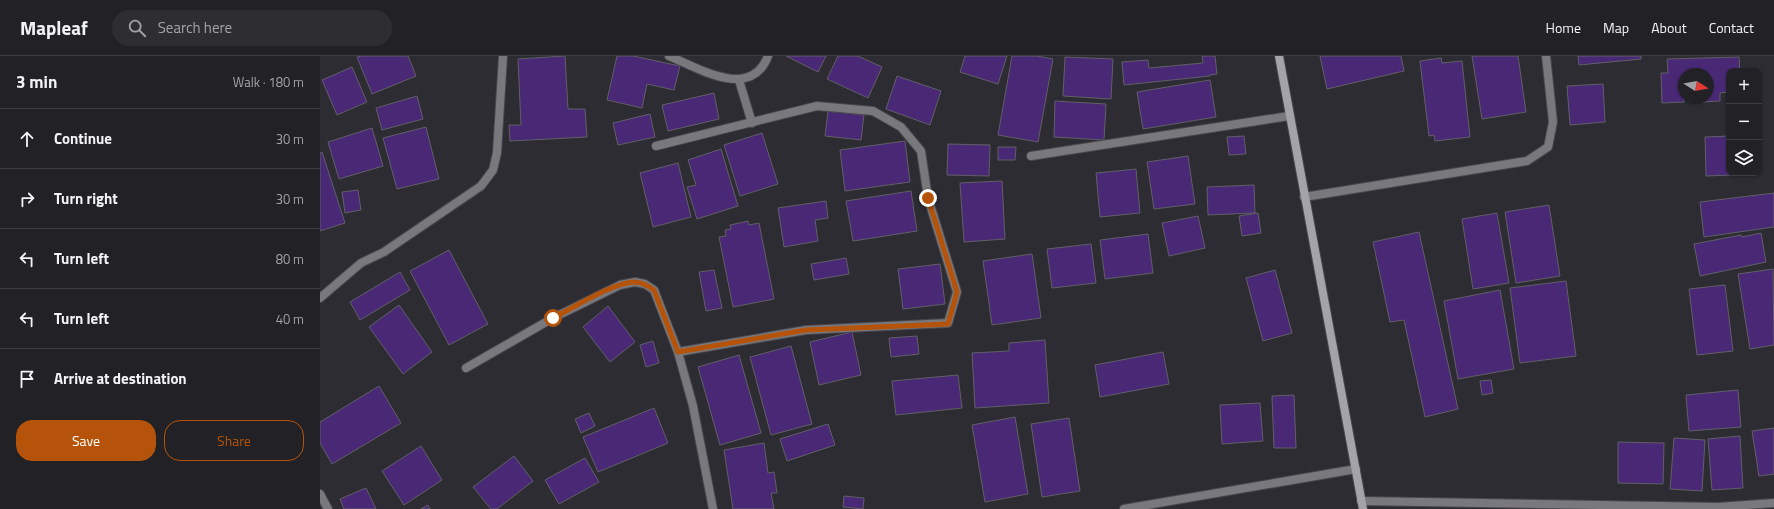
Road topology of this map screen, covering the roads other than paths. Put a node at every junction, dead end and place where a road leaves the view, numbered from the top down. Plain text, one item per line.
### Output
1 (503, 56) edge
2 (669, 56) edge
3 (768, 56) edge
4 (1279, 56) edge
5 (1546, 56) edge
6 (739, 80) junction
7 (1289, 116) junction
8 (752, 123) junction
9 (656, 146) dead end
10 (1030, 156) dead end
11 (1304, 197) junction
12 (320, 298) edge
13 (678, 352) junction
14 (466, 368) dead end
15 (1356, 469) junction
16 (320, 494) edge
17 (1774, 503) edge
18 (1362, 505) edge
19 (1619, 507) edge
20 (328, 509) edge
21 (713, 509) edge
22 (1124, 509) edge

1 - 12 street
2 - 6 street
3 - 6 street
4 - 7 main road
5 - 11 street
6 - 8 street
7 - 10 street
7 - 11 main road
8 - 9 street
8 - 13 street
11 - 15 main road
13 - 14 street
13 - 21 street
15 - 18 main road
15 - 22 street
16 - 20 street
17 - 19 street
18 - 19 street

